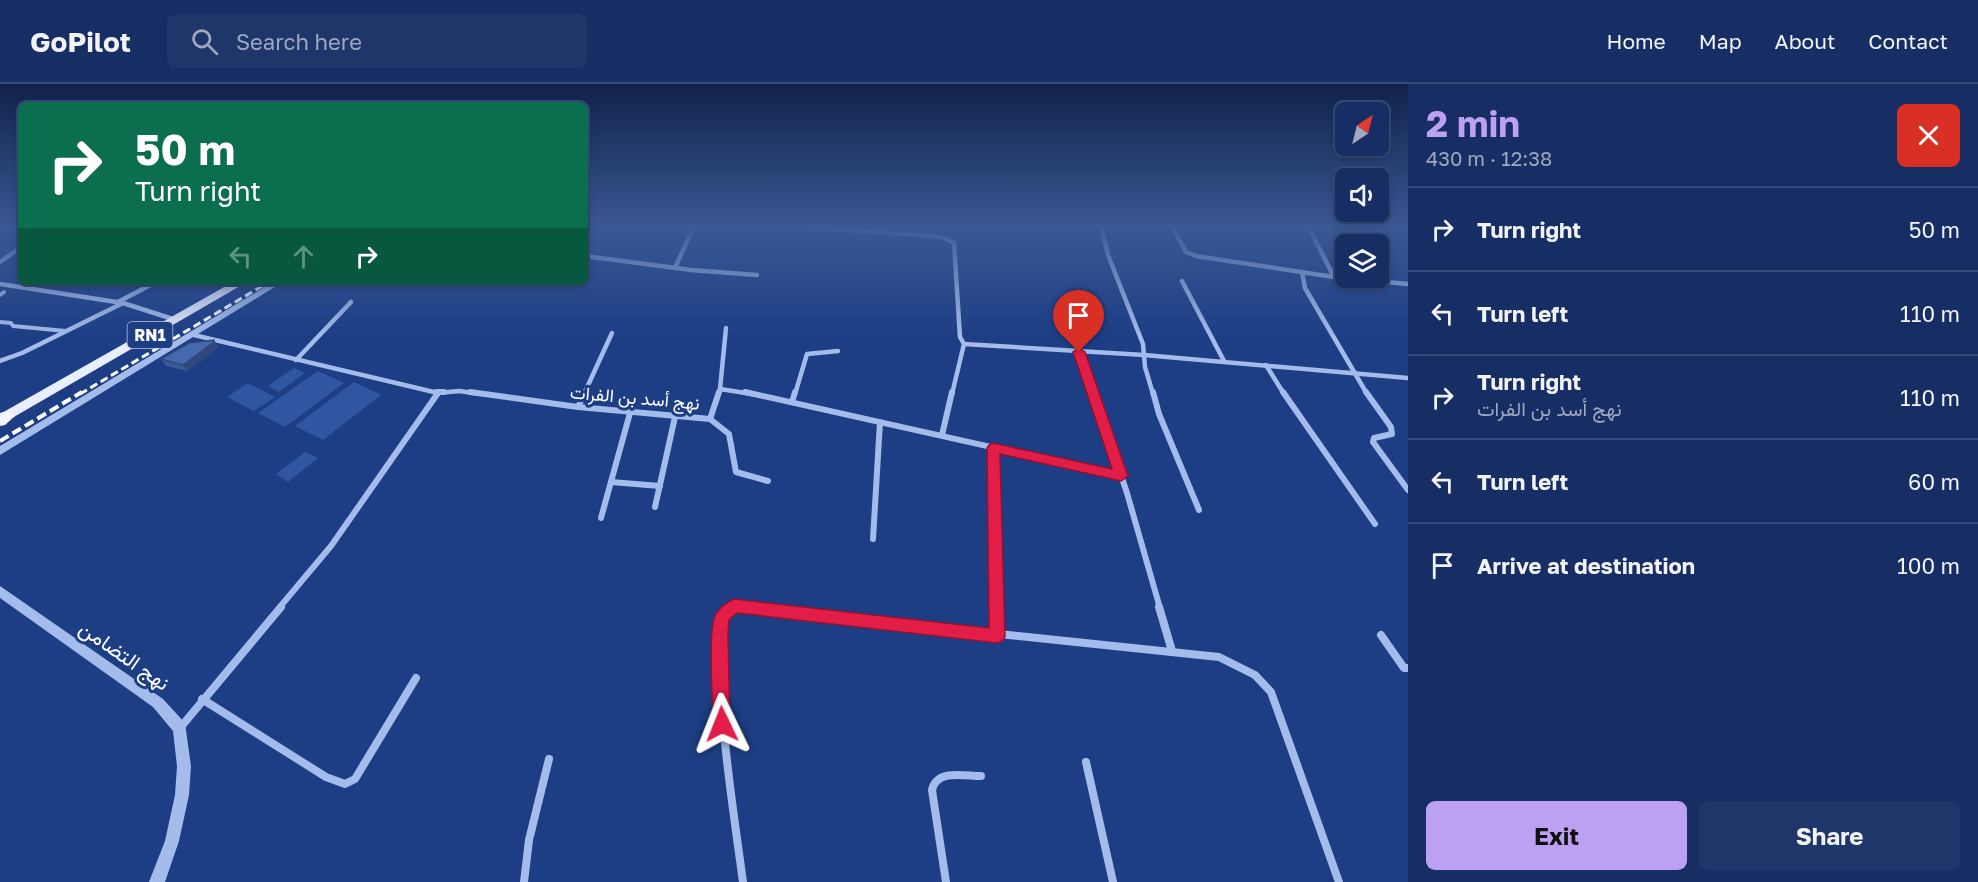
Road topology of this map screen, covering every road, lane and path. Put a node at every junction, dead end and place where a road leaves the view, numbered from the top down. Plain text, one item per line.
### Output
1 (639, 263) edge
2 (677, 263) edge
3 (956, 263) edge
4 (1111, 263) edge
5 (1244, 263) edge
6 (1326, 263) edge
7 (675, 268) junction
8 (1302, 272) junction
9 (757, 275) dead end
10 (1334, 278) junction
11 (1182, 281) dead end
12 (0, 284) edge
13 (1408, 284) edge
14 (151, 285) edge
15 (236, 285) edge
16 (274, 285) edge
17 (121, 302) junction
18 (351, 302) dead end
19 (176, 320) junction
20 (0, 322) edge
21 (726, 328) dead end
22 (66, 330) junction
23 (612, 333) dead end
24 (194, 334) junction
25 (964, 344) junction
26 (838, 351) dead end
27 (1079, 352) junction
28 (1144, 355) junction
29 (296, 360) junction
30 (0, 361) edge
31 (1224, 361) junction
32 (1266, 365) junction
33 (1354, 372) junction
34 (1408, 378) edge
35 (720, 389) junction
36 (438, 393) junction
37 (792, 402) junction
38 (578, 407) junction
39 (630, 413) junction
40 (675, 417) junction
41 (2, 419) edge
42 (710, 419) junction
43 (880, 422) junction
44 (942, 435) junction
45 (993, 448) junction
46 (0, 451) edge
47 (1121, 476) junction
48 (768, 481) dead end
49 (611, 482) junction
50 (660, 486) junction
51 (1408, 490) edge
52 (655, 507) dead end
53 (1199, 510) dead end
54 (601, 518) dead end
55 (1375, 524) dead end
56 (873, 539) dead end
57 (0, 591) edge
58 (1380, 635) dead end
59 (997, 636) junction
60 (1172, 651) junction
61 (1408, 668) edge
62 (416, 678) dead end
63 (202, 699) junction
64 (180, 728) junction
65 (549, 759) dead end
66 (1086, 762) dead end
67 (981, 776) dead end
68 (156, 882) edge
69 (524, 882) edge
70 (743, 882) edge
71 (946, 882) edge
72 (1113, 882) edge
73 (1339, 882) edge

1 - 7 street
2 - 7 street
3 - 25 street
4 - 28 street
5 - 8 street
6 - 10 street
7 - 9 street
8 - 10 street
8 - 33 street
10 - 13 street
11 - 31 street
12 - 17 street
14 - 17 street
15 - 19 main road, RN1
16 - 24 street
17 - 19 street
17 - 22 street
18 - 29 street
19 - 41 main road, RN1
20 - 22 lane
21 - 35 street
22 - 30 street
23 - 38 street
24 - 29 street, نهج أسد بن الفرات
24 - 46 street
25 - 27 street
25 - 44 street
26 - 37 street
27 - 28 street
27 - 47 street
28 - 31 street
28 - 53 street
29 - 36 street, نهج أسد بن الفرات
31 - 32 street
32 - 33 street
32 - 55 street
33 - 34 street
33 - 51 street
35 - 37 street, نهج أسد بن الفرات
35 - 42 street, نهج أسد بن الفرات
36 - 38 street, نهج أسد بن الفرات
36 - 63 street
37 - 43 street, نهج أسد بن الفرات
38 - 39 street, نهج أسد بن الفرات
39 - 40 street, نهج أسد بن الفرات
39 - 49 street
40 - 42 street, نهج أسد بن الفرات
40 - 50 street
42 - 48 street
43 - 44 street, نهج أسد بن الفرات
43 - 56 street
44 - 45 street, نهج أسد بن الفرات
45 - 47 street, نهج أسد بن الفرات
45 - 59 street
47 - 60 street
49 - 50 street
49 - 54 street
50 - 52 street
57 - 64 street, نهج التضامن
58 - 61 street
59 - 60 street
59 - 70 street
60 - 73 street
62 - 63 street
63 - 64 street
64 - 68 street
65 - 69 street
66 - 72 street
67 - 71 street

